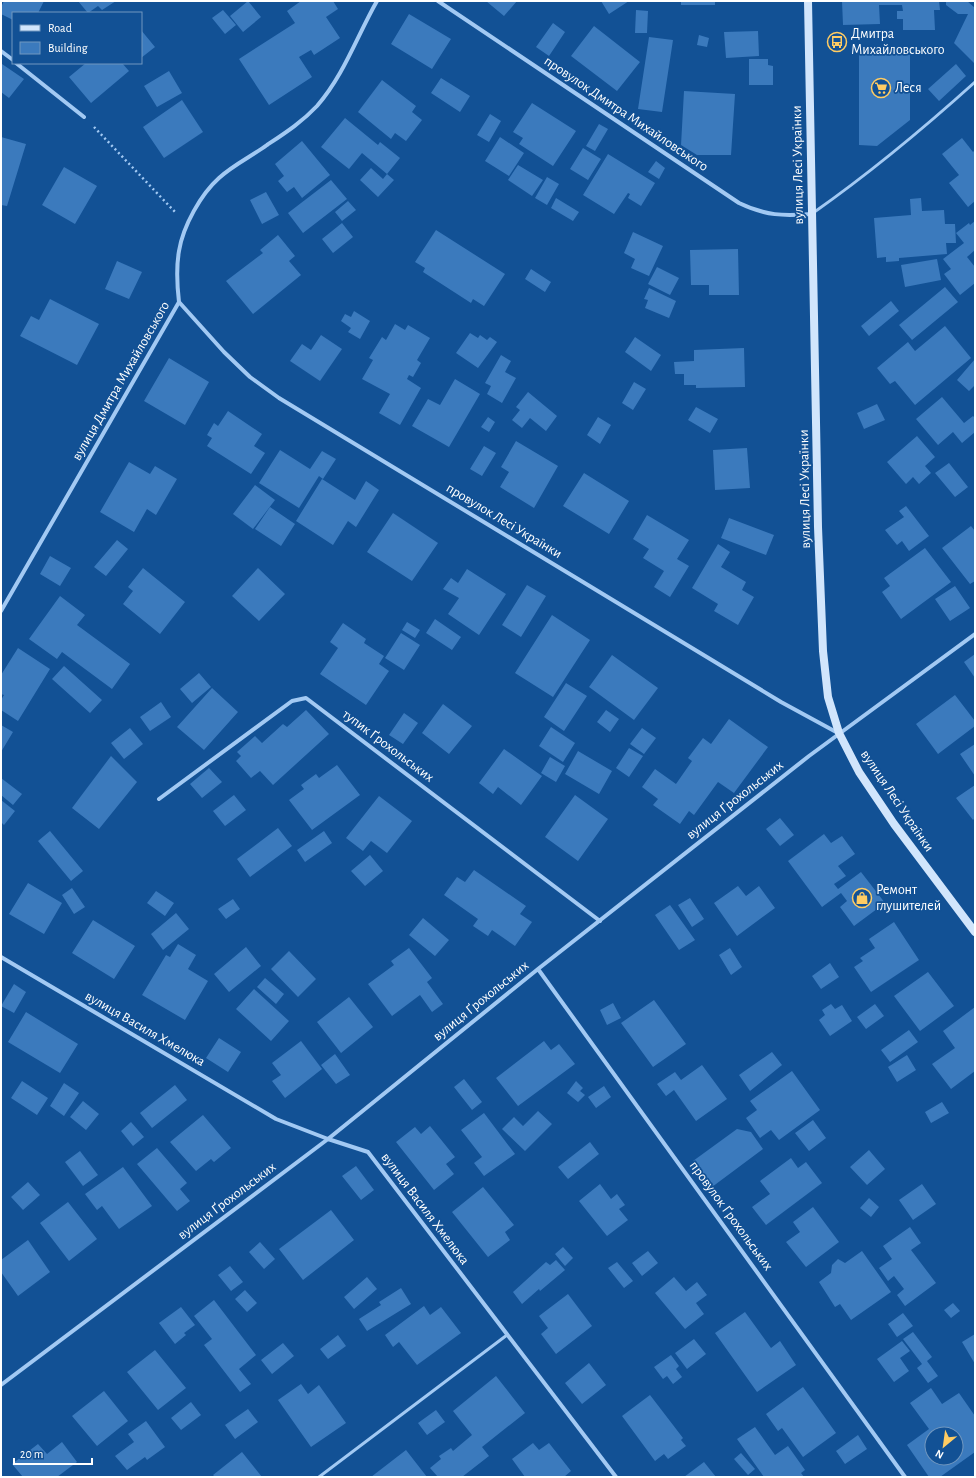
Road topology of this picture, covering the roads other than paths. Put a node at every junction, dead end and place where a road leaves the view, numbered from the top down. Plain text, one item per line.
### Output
1 (377, 1) edge
2 (438, 1) edge
3 (808, 1) edge
4 (1, 51) edge
5 (12, 59) edge
6 (17, 64) edge
7 (975, 82) edge
8 (84, 117) road end
9 (812, 214) junction
10 (178, 302) junction
11 (1, 611) edge
12 (975, 634) edge
13 (839, 733) junction
14 (159, 799) dead end
15 (600, 921) junction
16 (975, 932) edge
17 (1, 958) edge
18 (538, 969) junction
19 (328, 1139) junction
20 (507, 1335) junction
21 (1, 1385) edge
22 (319, 1477) edge
23 (616, 1477) edge
24 (906, 1477) edge

1 - 10 street, вулиця Дмитра Михайловського
2 - 9 street, провулок Дмитра Михайловського
3 - 9 main road, вулиця Лесі Українки
4 - 5 street
6 - 8 street
7 - 9 lane
9 - 13 main road, вулиця Лесі Українки
10 - 11 street, вулиця Дмитра Михайловського
10 - 13 street, провулок Лесі Українки
12 - 13 street, вулиця Ґрохольських
13 - 15 street, вулиця Ґрохольських
13 - 16 main road, вулиця Лесі Українки
14 - 15 street, тупик Ґрохольських
15 - 18 street, вулиця Ґрохольських
17 - 19 street, вулиця Василя Хмелюка
18 - 19 street, вулиця Ґрохольських
18 - 24 street, провулок Ґрохольських
19 - 20 street, вулиця Василя Хмелюка
19 - 21 street, вулиця Ґрохольських
20 - 22 lane
20 - 23 street, вулиця Василя Хмелюка

